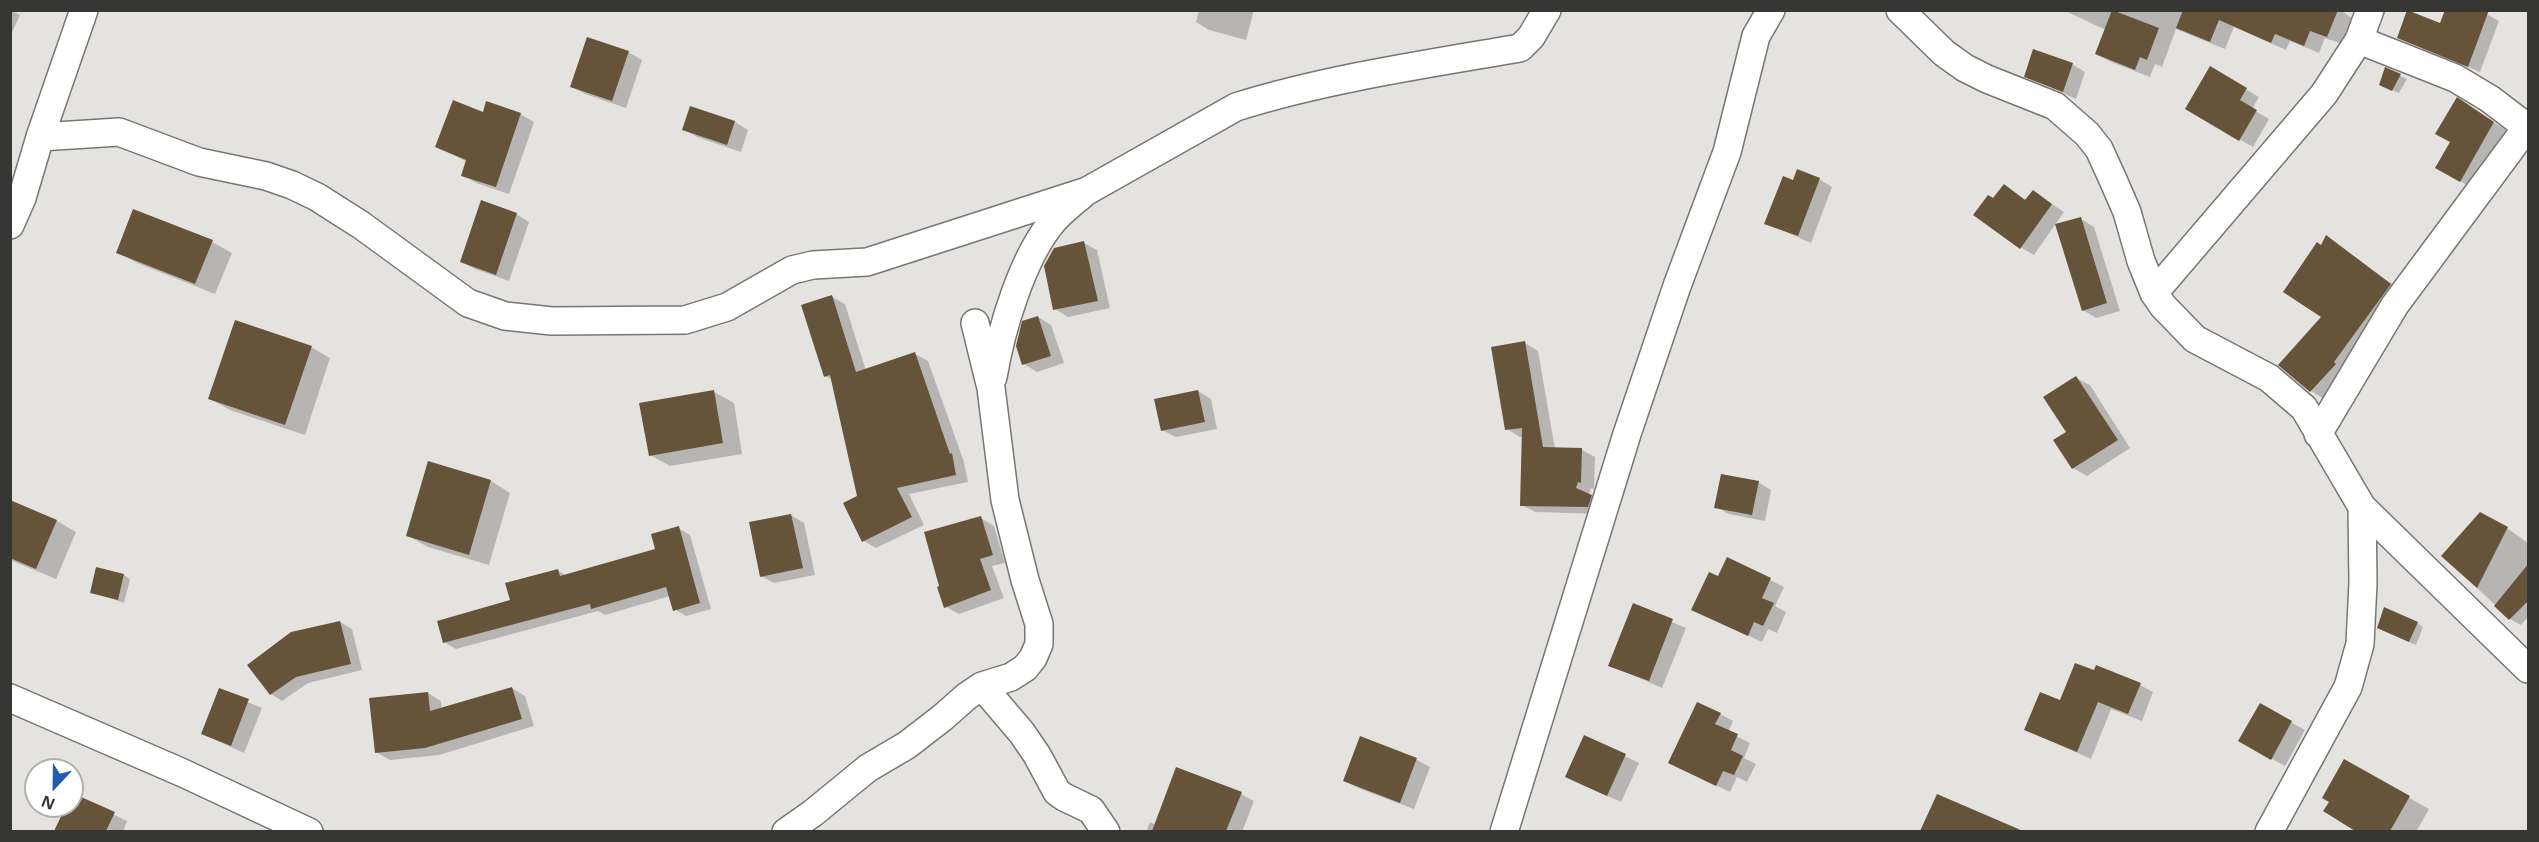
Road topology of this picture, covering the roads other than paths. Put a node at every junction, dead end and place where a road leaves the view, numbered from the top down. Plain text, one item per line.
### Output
1 (84, 10) edge
2 (1546, 10) edge
3 (1771, 10) edge
4 (1900, 10) edge
5 (2370, 10) edge
6 (2359, 40) junction
7 (2528, 128) edge
8 (40, 137) junction
9 (1087, 191) junction
10 (10, 225) edge
11 (2154, 294) junction
12 (975, 323) dead end
13 (991, 388) junction
14 (2318, 434) junction
15 (2362, 507) junction
16 (2529, 669) edge
17 (982, 686) junction
18 (10, 698) edge
19 (309, 831) edge
20 (786, 831) edge
21 (1106, 831) edge
22 (1504, 831) edge
23 (2269, 831) edge

1 - 8 street
2 - 9 street
3 - 22 street
4 - 11 street
5 - 6 street
6 - 7 street
6 - 11 street
7 - 14 street
8 - 9 street
8 - 10 street
9 - 13 street
11 - 14 street
12 - 13 street
13 - 17 street
14 - 15 street
15 - 16 street
15 - 23 street
17 - 20 street
17 - 21 street
18 - 19 street

